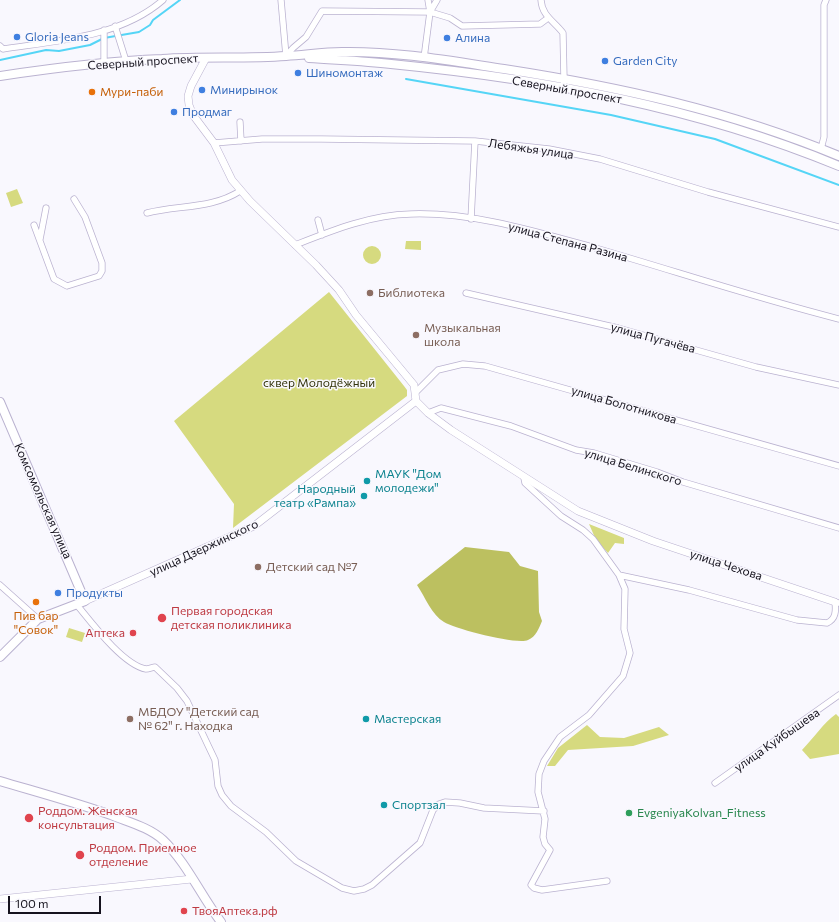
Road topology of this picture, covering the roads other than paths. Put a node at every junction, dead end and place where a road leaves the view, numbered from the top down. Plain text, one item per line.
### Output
1 (163, 0) edge
2 (281, 0) edge
3 (428, 0) edge
4 (437, 0) edge
5 (541, 0) edge
6 (826, 0) edge
7 (430, 12) junction
8 (548, 18) junction
9 (115, 26) junction
10 (105, 32) junction
11 (0, 46) edge
12 (286, 56) junction
13 (206, 58) junction
14 (424, 58) junction
15 (126, 61) junction
16 (104, 63) junction
17 (0, 76) edge
18 (564, 80) junction
19 (563, 89) junction
20 (674, 102) junction
21 (672, 110) junction
22 (240, 122) dead end
23 (241, 141) junction
24 (474, 141) junction
25 (214, 143) junction
26 (821, 149) junction
27 (839, 156) edge
28 (839, 166) edge
29 (240, 191) junction
30 (74, 199) dead end
31 (46, 208) dead end
32 (146, 213) dead end
33 (471, 219) junction
34 (318, 220) dead end
35 (34, 225) dead end
36 (839, 227) edge
37 (322, 235) junction
38 (40, 242) junction
39 (295, 245) junction
40 (466, 293) dead end
41 (839, 319) edge
42 (839, 385) edge
43 (416, 392) junction
44 (416, 401) junction
45 (0, 402) edge
46 (428, 413) junction
47 (839, 466) edge
48 (524, 478) junction
49 (839, 528) edge
50 (619, 575) junction
51 (0, 585) edge
52 (86, 601) junction
53 (837, 602) edge
54 (77, 605) junction
55 (38, 619) junction
56 (0, 657) edge
57 (839, 695) edge
58 (0, 781) edge
59 (715, 783) dead end
60 (544, 811) junction
61 (192, 879) junction
62 (607, 881) dead end
63 (0, 899) edge
64 (221, 922) edge

1 - 9 street
2 - 12 street
3 - 7 street
4 - 7 street
5 - 8 street
6 - 26 street
7 - 8 street
7 - 12 street
7 - 14 street
8 - 18 street
9 - 10 street
9 - 15 street
10 - 11 street
10 - 16 street
12 - 13 main road, Северный проспект
12 - 14 main road, Северный проспект
12 - 19 main road, Северный проспект
13 - 15 main road, Северный проспект
13 - 25 street
14 - 18 main road, Северный проспект
15 - 16 main road, Северный проспект
16 - 17 main road, Северный проспект
18 - 19 street
18 - 20 main road, Северный проспект
19 - 21 main road, Северный проспект
20 - 21 main road
20 - 26 main road, Северный проспект
21 - 28 main road, Северный проспект
22 - 23 street
23 - 24 street, Лебяжья улица
23 - 25 street, Лебяжья улица
24 - 33 street
24 - 36 street, Лебяжья улица
25 - 29 street
26 - 27 main road, Северный проспект
29 - 32 street
29 - 39 street
30 - 38 street
31 - 38 street
33 - 37 street, улица Степана Разина
33 - 41 street, улица Степана Разина
34 - 37 street
35 - 38 street
37 - 39 street, улица Степана Разина
39 - 43 street
40 - 42 street, улица Пугачёва
43 - 44 street
43 - 47 street, улица Болотникова
44 - 46 street, улица Чехова
44 - 52 street, улица Дзержинского
45 - 52 main road, Комсомольская улица
46 - 48 street, улица Чехова
46 - 49 street, улица Белинского
48 - 50 street
48 - 53 street, улица Чехова
50 - 53 street, улица Чехова
50 - 60 street
51 - 55 street
52 - 54 main road, улица Дзержинского
54 - 55 main road, улица Дзержинского
54 - 60 street
55 - 56 main road, улица Дзержинского
57 - 59 street, улица Куйбышева
58 - 61 main road
60 - 62 street
61 - 63 street
61 - 64 main road

